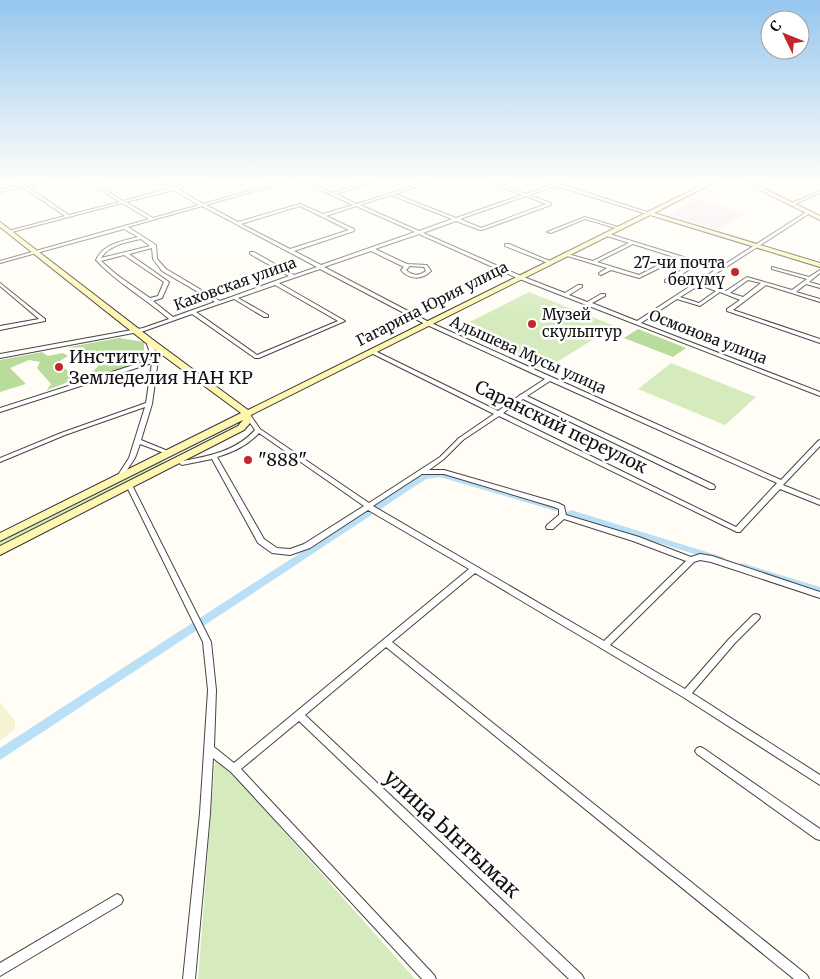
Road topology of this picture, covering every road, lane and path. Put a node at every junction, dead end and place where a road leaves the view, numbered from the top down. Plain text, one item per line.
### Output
1 (5, 228) edge
2 (26, 228) edge
3 (122, 228) edge
4 (125, 228) edge
5 (248, 228) edge
6 (348, 228) edge
7 (409, 228) edge
8 (430, 228) edge
9 (560, 228) edge
10 (619, 228) edge
11 (698, 228) edge
12 (784, 228) edge
13 (10, 232) junction
14 (419, 232) junction
15 (549, 232) dead end
16 (606, 234) junction
17 (141, 238) junction
18 (633, 242) junction
19 (507, 244) dead end
20 (756, 245) junction
21 (154, 246) junction
22 (371, 249) junction
23 (290, 251) junction
24 (36, 252) junction
25 (126, 254) junction
26 (252, 254) dead end
27 (566, 254) junction
28 (678, 257) junction
29 (98, 260) junction
30 (0, 262) edge
31 (550, 262) junction
32 (593, 263) junction
33 (697, 263) junction
34 (820, 264) edge
35 (407, 266) junction
36 (320, 267) junction
37 (610, 268) junction
38 (774, 268) dead end
39 (720, 270) junction
40 (820, 271) edge
41 (601, 274) dead end
42 (292, 276) junction
43 (519, 277) junction
44 (811, 279) junction
45 (667, 281) dead end
46 (700, 282) junction
47 (276, 283) junction
48 (765, 283) junction
49 (806, 283) junction
50 (0, 284) edge
51 (580, 286) dead end
52 (820, 287) edge
53 (720, 290) junction
54 (794, 292) junction
55 (726, 293) junction
56 (565, 295) junction
57 (603, 295) dead end
58 (234, 297) junction
59 (678, 298) junction
60 (742, 298) junction
61 (150, 300) junction
62 (820, 301) edge
63 (218, 302) junction
64 (587, 304) junction
65 (192, 312) junction
66 (266, 316) dead end
67 (172, 319) junction
68 (427, 323) junction
69 (637, 323) junction
70 (0, 328) edge
71 (136, 330) junction
72 (820, 341) edge
73 (149, 342) junction
74 (371, 351) junction
75 (0, 356) edge
76 (155, 360) junction
77 (550, 378) junction
78 (820, 394) edge
79 (522, 396) junction
80 (149, 404) junction
81 (0, 410) edge
82 (246, 413) junction
83 (498, 413) junction
84 (258, 430) junction
85 (138, 442) junction
86 (820, 442) edge
87 (166, 452) junction
88 (214, 457) junction
89 (0, 460) edge
90 (178, 460) junction
91 (420, 473) junction
92 (121, 475) junction
93 (781, 484) junction
94 (129, 485) junction
95 (712, 487) dead end
96 (820, 504) edge
97 (371, 508) junction
98 (563, 516) junction
99 (550, 527) dead end
100 (0, 537) edge
101 (0, 551) edge
102 (691, 560) junction
103 (474, 569) junction
104 (820, 595) edge
105 (756, 617) dead end
106 (387, 643) junction
107 (605, 645) junction
108 (686, 694) junction
109 (300, 716) junction
110 (208, 748) junction
111 (700, 751) dead end
112 (234, 769) junction
113 (820, 780) edge
114 (820, 835) edge
115 (117, 900) dead end
116 (0, 970) edge
117 (189, 979) edge
118 (430, 979) edge
119 (578, 979) edge
120 (803, 979) edge

1 - 13 main road
2 - 13 street
3 - 24 street
4 - 17 street
5 - 23 street, Адышева Мусы улица
6 - 23 street
7 - 14 street, Осмонова улица
8 - 14 street, Каховская улица
9 - 15 street
10 - 16 main road, Гагарина Юрия улица
11 - 20 main road
12 - 20 street
13 - 24 main road
14 - 22 street, Каховская улица
14 - 43 street, Осмонова улица
16 - 18 street
16 - 27 main road, Гагарина Юрия улица
17 - 21 street
17 - 29 street
18 - 28 street
18 - 32 street
19 - 31 street
20 - 34 main road
20 - 39 street
21 - 25 street
21 - 63 street
22 - 35 street
22 - 36 street, Каховская улица
23 - 36 street, Адышева Мусы улица
24 - 30 street
24 - 71 main road
25 - 29 street
25 - 61 street
26 - 42 street
27 - 31 main road, Гагарина Юрия улица
27 - 32 street
28 - 33 street
28 - 37 street
29 - 61 street
31 - 43 main road, Гагарина Юрия улица
32 - 37 street
33 - 39 street
33 - 45 street
35 - 35 street
36 - 42 street, Каховская улица
36 - 68 street, Адышева Мусы улица
37 - 41 street
38 - 44 street
39 - 46 street
40 - 44 street
42 - 47 street, Каховская улица
43 - 56 street, Осмонова улица
43 - 68 main road, Гагарина Юрия улица
44 - 49 street
46 - 53 street
46 - 59 street
47 - 58 street, Каховская улица
47 - 65 street
48 - 54 street
48 - 55 street
48 - 60 street
49 - 52 street
49 - 54 street
50 - 70 street
51 - 56 street
53 - 55 street
53 - 59 street
54 - 62 street
55 - 60 street
56 - 64 street, Осмонова улица
57 - 64 street
58 - 63 street, Каховская улица
58 - 66 street
59 - 69 street
60 - 72 street
61 - 67 street
63 - 65 street, Каховская улица
64 - 69 street, Осмонова улица
65 - 67 street, Каховская улица
67 - 71 street, Каховская улица
68 - 74 main road, Гагарина Юрия улица
68 - 77 street, Адышева Мусы улица
69 - 78 street, Осмонова улица
71 - 73 main road
71 - 75 street, Каховская улица
73 - 76 street
73 - 82 main road
74 - 82 main road, Гагарина Юрия улица
74 - 83 street, Саранский переулок
76 - 80 street
76 - 81 street
77 - 79 street
77 - 93 street, Адышева Мусы улица
79 - 83 street
79 - 95 street
80 - 85 street
80 - 89 street
82 - 84 street
82 - 87 main road, Гагарина Юрия улица
82 - 90 main road
83 - 91 street
83 - 93 street, Саранский переулок
84 - 88 street
84 - 97 street
85 - 87 street
85 - 92 street
86 - 93 street
87 - 90 main road
87 - 92 main road, Гагарина Юрия улица
88 - 90 street
88 - 97 street
90 - 94 main road
91 - 97 street
91 - 98 street
92 - 100 main road, Гагарина Юрия улица
93 - 96 street, Адышева Мусы улица
94 - 101 main road
94 - 110 street
97 - 103 street
98 - 99 street
98 - 102 street
102 - 104 street
102 - 107 street
103 - 106 street
103 - 107 street
105 - 108 street
106 - 109 street
106 - 120 street
107 - 108 street
108 - 113 street
109 - 112 street
109 - 119 street, улица Ынтымак
110 - 112 street
110 - 117 street
111 - 114 street
112 - 118 street
115 - 116 street

